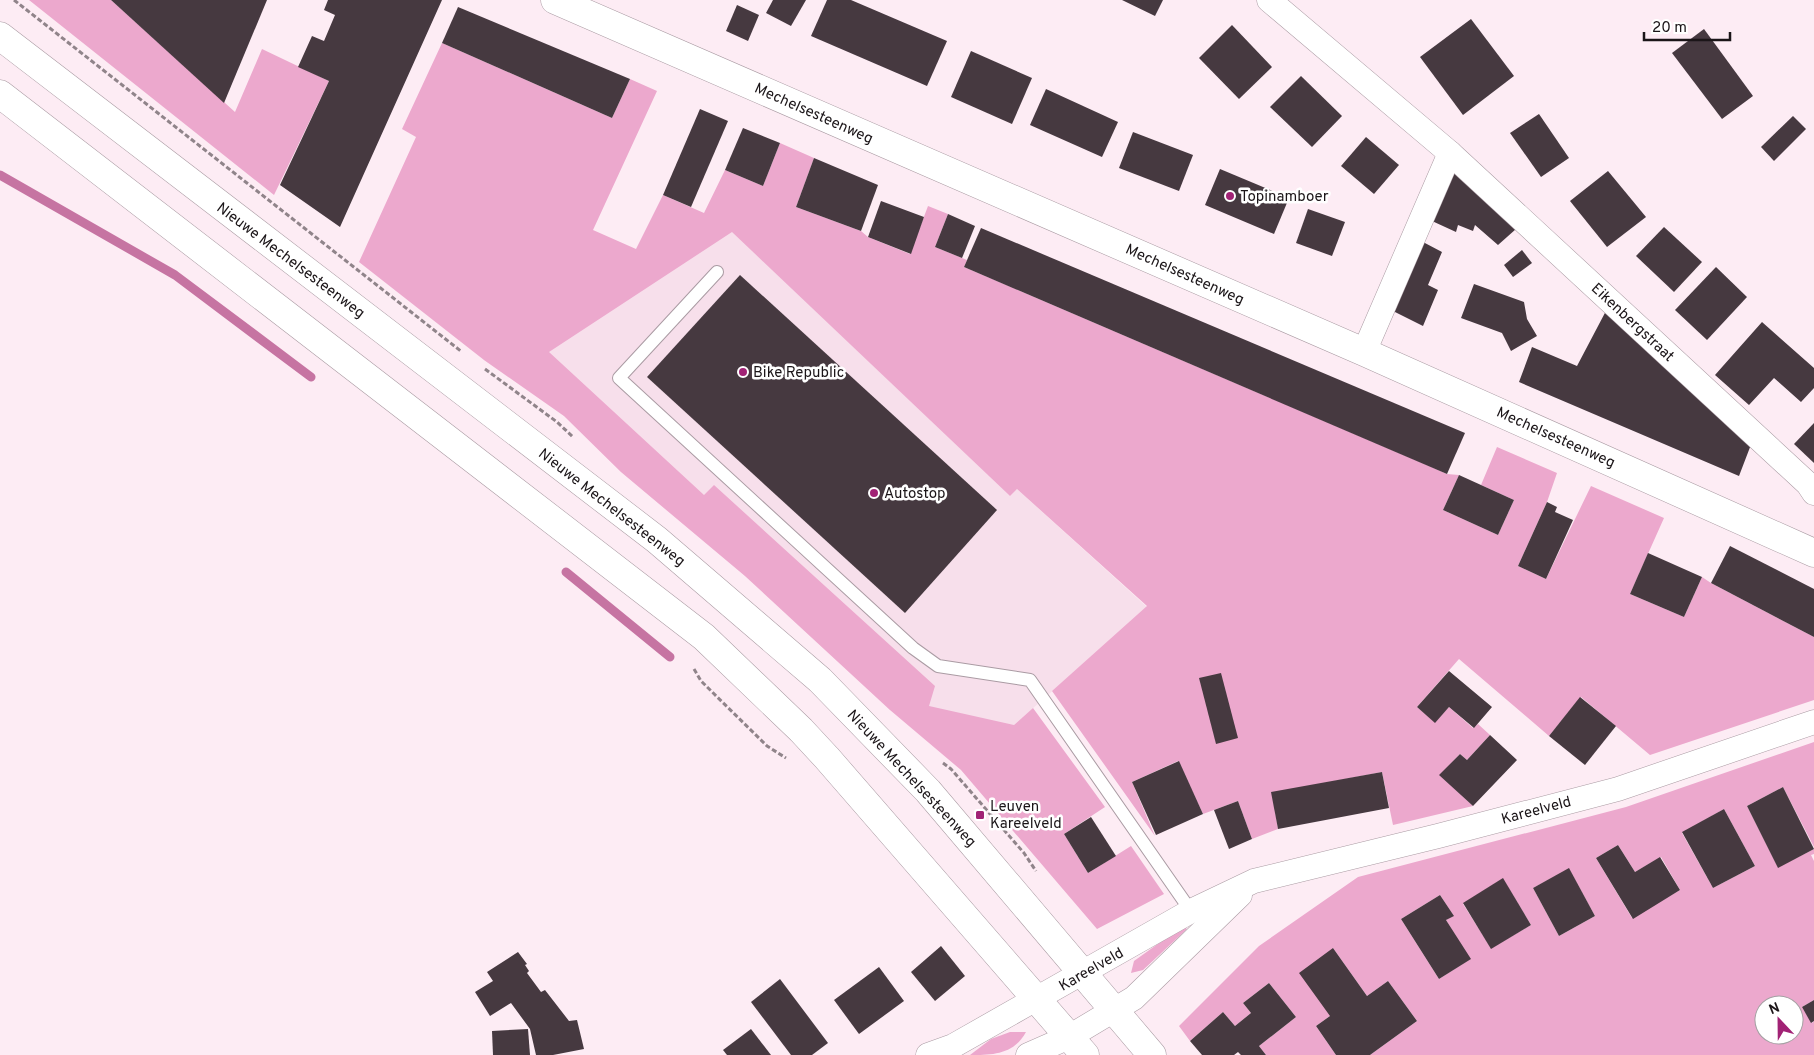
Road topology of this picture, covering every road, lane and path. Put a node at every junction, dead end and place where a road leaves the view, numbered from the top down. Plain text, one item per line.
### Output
1 (554, 0) edge
2 (1270, 0) edge
3 (0, 36) edge
4 (0, 94) edge
5 (1450, 153) junction
6 (717, 272) dead end
7 (1364, 352) junction
8 (1814, 493) edge
9 (1814, 552) edge
10 (691, 665) dead end
11 (1814, 722) edge
12 (790, 760) dead end
13 (1197, 920) junction
14 (1083, 973) junction
15 (1037, 999) junction
16 (1114, 1010) junction
17 (1077, 1046) edge
18 (928, 1055) edge
19 (1028, 1055) edge
20 (1152, 1055) edge

1 - 7 main road, Mechelsesteenweg
2 - 5 street, Eikenbergstraat
3 - 14 main road, Nieuwe Mechelsesteenweg
4 - 15 main road
5 - 7 street
5 - 8 street, Eikenbergstraat
6 - 13 lane
7 - 9 main road, Mechelsesteenweg
10 - 12 path
11 - 13 street, Kareelveld
13 - 14 street, Kareelveld
13 - 16 street, Kareelveld
14 - 15 street, Kareelveld
14 - 16 main road, Nieuwe Mechelsesteenweg
15 - 17 main road
15 - 18 street, Kareelveld
16 - 17 street, Kareelveld
16 - 20 main road, Nieuwe Mechelsesteenweg
17 - 19 street, Kareelveld

